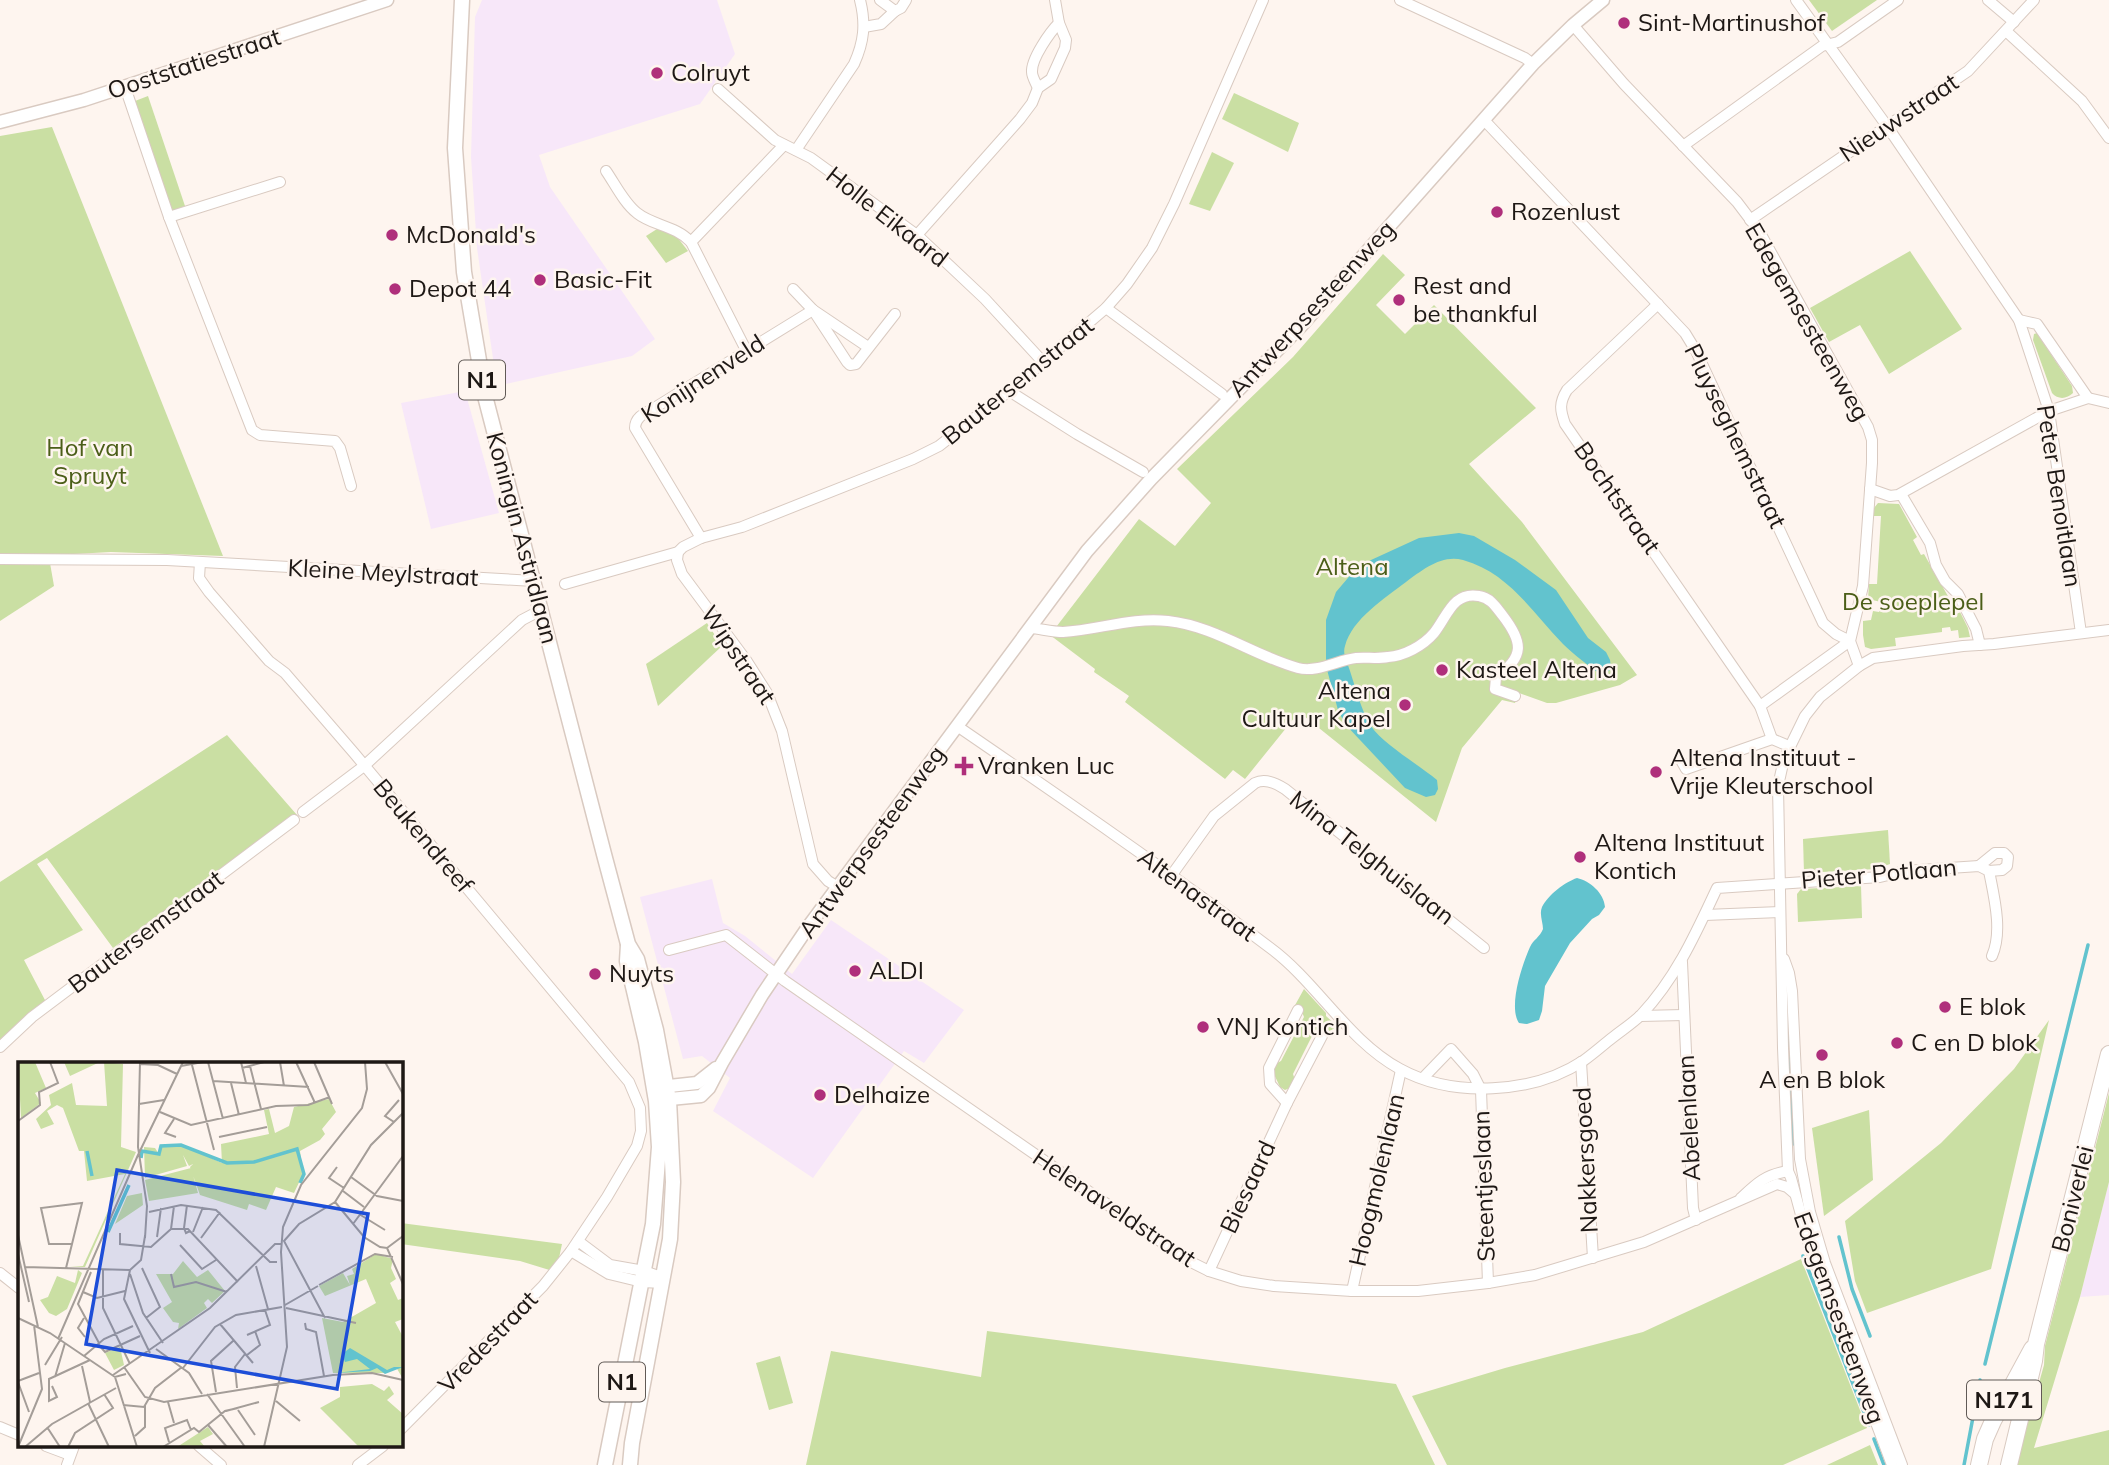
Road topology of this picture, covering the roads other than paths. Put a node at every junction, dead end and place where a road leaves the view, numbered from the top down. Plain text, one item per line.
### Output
1 (387, 0) edge
2 (462, 0) edge
3 (860, 0) edge
4 (880, 0) edge
5 (906, 0) edge
6 (1055, 0) edge
7 (1263, 0) edge
8 (1400, 0) edge
9 (1603, 0) edge
10 (1796, 0) edge
11 (1898, 0) edge
12 (1988, 0) edge
13 (2034, 0) edge
14 (895, 11) junction
15 (2014, 22) junction
16 (1059, 23) junction
17 (1573, 25) junction
18 (864, 27) junction
19 (2006, 31) junction
20 (1829, 44) junction
21 (1533, 64) junction
22 (124, 87) junction
23 (1038, 88) junction
24 (719, 89) dead end
25 (1484, 120) junction
26 (0, 122) edge
27 (1887, 126) junction
28 (2109, 138) edge
29 (784, 145) junction
30 (1683, 146) junction
31 (796, 149) junction
32 (606, 171) dead end
33 (280, 181) dead end
34 (169, 217) junction
35 (1750, 220) junction
36 (917, 235) junction
37 (691, 242) junction
38 (793, 289) dead end
39 (1658, 304) junction
40 (1106, 308) junction
41 (813, 310) junction
42 (895, 314) dead end
43 (2019, 320) junction
44 (868, 347) junction
45 (746, 349) junction
46 (1043, 362) junction
47 (1009, 391) junction
48 (1222, 394) dead end
49 (2088, 398) junction
50 (2109, 403) edge
51 (2049, 411) junction
52 (1143, 472) dead end
53 (351, 486) dead end
54 (1870, 489) junction
55 (1901, 494) junction
56 (701, 538) junction
57 (678, 552) junction
58 (0, 559) edge
59 (200, 562) junction
60 (534, 581) junction
61 (565, 584) dead end
62 (541, 610) junction
63 (1031, 628) junction
64 (2109, 630) edge
65 (2081, 633) junction
66 (1850, 641) junction
67 (1980, 645) junction
68 (1859, 666) junction
69 (1515, 696) dead end
70 (1760, 706) junction
71 (957, 726) junction
72 (1772, 739) junction
73 (1789, 746) junction
74 (1682, 762) dead end
75 (364, 766) junction
76 (303, 812) dead end
77 (294, 820) dead end
78 (1984, 869) junction
79 (2002, 870) junction
80 (1171, 876) junction
81 (1779, 883) junction
82 (833, 884) junction
83 (1994, 897) junction
84 (1780, 912) junction
85 (1705, 915) junction
86 (1484, 947) dead end
87 (669, 950) dead end
88 (1781, 952) junction
89 (1992, 956) dead end
90 (1682, 961) junction
91 (776, 974) junction
92 (1298, 1010) dead end
93 (1684, 1015) junction
94 (1640, 1016) junction
95 (1322, 1036) dead end
96 (0, 1046) edge
97 (2109, 1054) edge
98 (1581, 1062) junction
99 (1401, 1070) junction
100 (1423, 1078) junction
101 (1480, 1090) junction
102 (661, 1094) junction
103 (1287, 1103) junction
104 (641, 1119) joint
105 (1788, 1171) junction
106 (1805, 1188) junction
107 (1794, 1193) junction
108 (1741, 1199) junction
109 (1696, 1220) junction
110 (1810, 1230) junction
111 (578, 1241) junction
112 (571, 1251) junction
113 (1592, 1258) junction
114 (1209, 1270) junction
115 (0, 1273) edge
116 (643, 1276) junction
117 (664, 1280) junction
118 (1488, 1283) junction
119 (18, 1287) edge
120 (1352, 1291) junction
121 (2036, 1344) junction
122 (0, 1427) edge
123 (402, 1428) edge
124 (18, 1435) edge
125 (51, 1448) edge
126 (201, 1448) edge
127 (380, 1448) edge
128 (70, 1455) edge
129 (221, 1465) edge
130 (358, 1465) edge
131 (605, 1465) edge
132 (630, 1465) edge
133 (1892, 1465) edge
134 (1902, 1465) edge
135 (1979, 1465) edge
136 (2009, 1465) edge

1 - 22 street, Ooststatiestraat
2 - 60 main road, Koningin Astridlaan / N1
3 - 18 street
4 - 14 street
5 - 14 street
6 - 16 street
7 - 40 street, Bautersemstraat
8 - 21 street
9 - 17 street, Antwerpsesteenweg
10 - 20 street, Peter Benoitlaan
11 - 20 street
12 - 15 street
13 - 15 street, Nieuwstraat
14 - 18 street
15 - 19 street, Nieuwstraat
16 - 23 street
16 - 23 street
17 - 21 street, Antwerpsesteenweg
17 - 30 street, Edegemsesteenweg
18 - 31 street
19 - 27 street, Nieuwstraat
19 - 28 street
20 - 27 street, Peter Benoitlaan
20 - 30 street
21 - 25 street, Antwerpsesteenweg
22 - 26 street, Ooststatiestraat
22 - 34 street
23 - 36 street
24 - 29 street, Holle Eikaard
25 - 39 street, Pluyseghemstraat
25 - 63 street, Antwerpsesteenweg
27 - 35 street, Nieuwstraat
27 - 43 street, Peter Benoitlaan
29 - 31 street, Holle Eikaard
29 - 37 street
30 - 35 street, Edegemsesteenweg
31 - 36 street, Holle Eikaard
32 - 37 street
33 - 34 street
34 - 53 street
35 - 54 street, Edegemsesteenweg
36 - 46 street, Holle Eikaard
37 - 45 street
38 - 41 street
39 - 66 street, Pluyseghemstraat
39 - 70 street, Bochtstraat
40 - 46 street, Bautersemstraat
40 - 48 street
41 - 44 street
41 - 44 street
41 - 45 street, Konijnenveld
42 - 44 street
43 - 49 street, Peter Benoitlaan
43 - 51 street, Peter Benoitlaan
45 - 56 street, Konijnenveld
46 - 47 street, Bautersemstraat
47 - 52 street
47 - 56 street, Bautersemstraat
49 - 50 street
49 - 51 street
51 - 55 street
51 - 65 street, Peter Benoitlaan
54 - 55 street
54 - 66 street, Edegemsesteenweg
55 - 67 street
56 - 57 street, Bautersemstraat
57 - 61 street, Bautersemstraat
57 - 82 street, Wipstraat
58 - 59 street
59 - 60 street, Kleine Meylstraat
59 - 75 street, Beukendreef
60 - 62 main road, Koningin Astridlaan / N1
62 - 75 street
62 - 102 main road, Koningin Astridlaan / N1
63 - 69 street
63 - 71 street, Antwerpsesteenweg
64 - 65 street
65 - 67 street
66 - 68 street
66 - 70 street
67 - 68 street
68 - 73 street, Edegemsesteenweg
70 - 72 street
71 - 80 street, Altenastraat
71 - 82 street, Antwerpsesteenweg
72 - 73 street
72 - 74 street
73 - 81 street, Edegemsesteenweg
75 - 76 street
75 - 104 street, Beukendreef
77 - 96 street, Bautersemstraat
78 - 79 street, Pieter Potlaan
78 - 79 street, Pieter Potlaan
78 - 81 street, Pieter Potlaan
78 - 83 street, Pieter Potlaan
79 - 83 street, Pieter Potlaan
80 - 86 street, Mina Telghuislaan
80 - 99 street, Altenastraat
81 - 84 street, Edegemsesteenweg
81 - 85 street, Altenastraat
82 - 91 street, Antwerpsesteenweg
83 - 89 street, Pieter Potlaan
84 - 85 street
84 - 88 street, Edegemsesteenweg
85 - 90 street, Altenastraat
87 - 91 street, Helenaveldstraat
88 - 105 street, Edegemsesteenweg
88 - 106 street, Edegemsesteenweg
90 - 93 street, Abelenlaan
90 - 94 street, Altenastraat
91 - 102 street, Antwerpsesteenweg
91 - 114 street, Helenaveldstraat
92 - 103 street
93 - 94 street
93 - 109 street, Abelenlaan
94 - 98 street, Altenastraat
95 - 103 street, Biesaard
97 - 121 highway, Boniverlei / N171
98 - 101 street, Altenastraat
98 - 113 street, Nakkersgoed
99 - 100 street, Altenastraat
99 - 120 street, Hoogmolenlaan
100 - 101 street, Altenastraat
100 - 101 street
101 - 118 street, Steentjeslaan
102 - 116 main road, N1
102 - 117 main road, N1
103 - 114 street, Biesaard
104 - 111 street, Vredestraat
105 - 106 street, Edegemsesteenweg
105 - 107 street, Edegemsesteenweg
105 - 108 street, Helenaveldstraat
106 - 110 street, Edegemsesteenweg
107 - 108 street, Helenaveldstraat
107 - 110 street, Edegemsesteenweg
108 - 109 street, Helenaveldstraat
109 - 113 street, Helenaveldstraat
110 - 133 street, Edegemsesteenweg
110 - 134 street, Edegemsesteenweg
111 - 112 street, Vredestraat
111 - 116 street
112 - 116 street
112 - 123 street, Vredestraat
113 - 118 street, Helenaveldstraat
114 - 120 street, Helenaveldstraat
115 - 119 street
116 - 117 street
116 - 131 main road, N1
117 - 132 main road, N1
118 - 120 street, Helenaveldstraat
121 - 135 highway, Boniverlei / N171
121 - 136 highway, Boniverlei / N171
122 - 124 street
125 - 128 street
126 - 129 street
127 - 130 street

